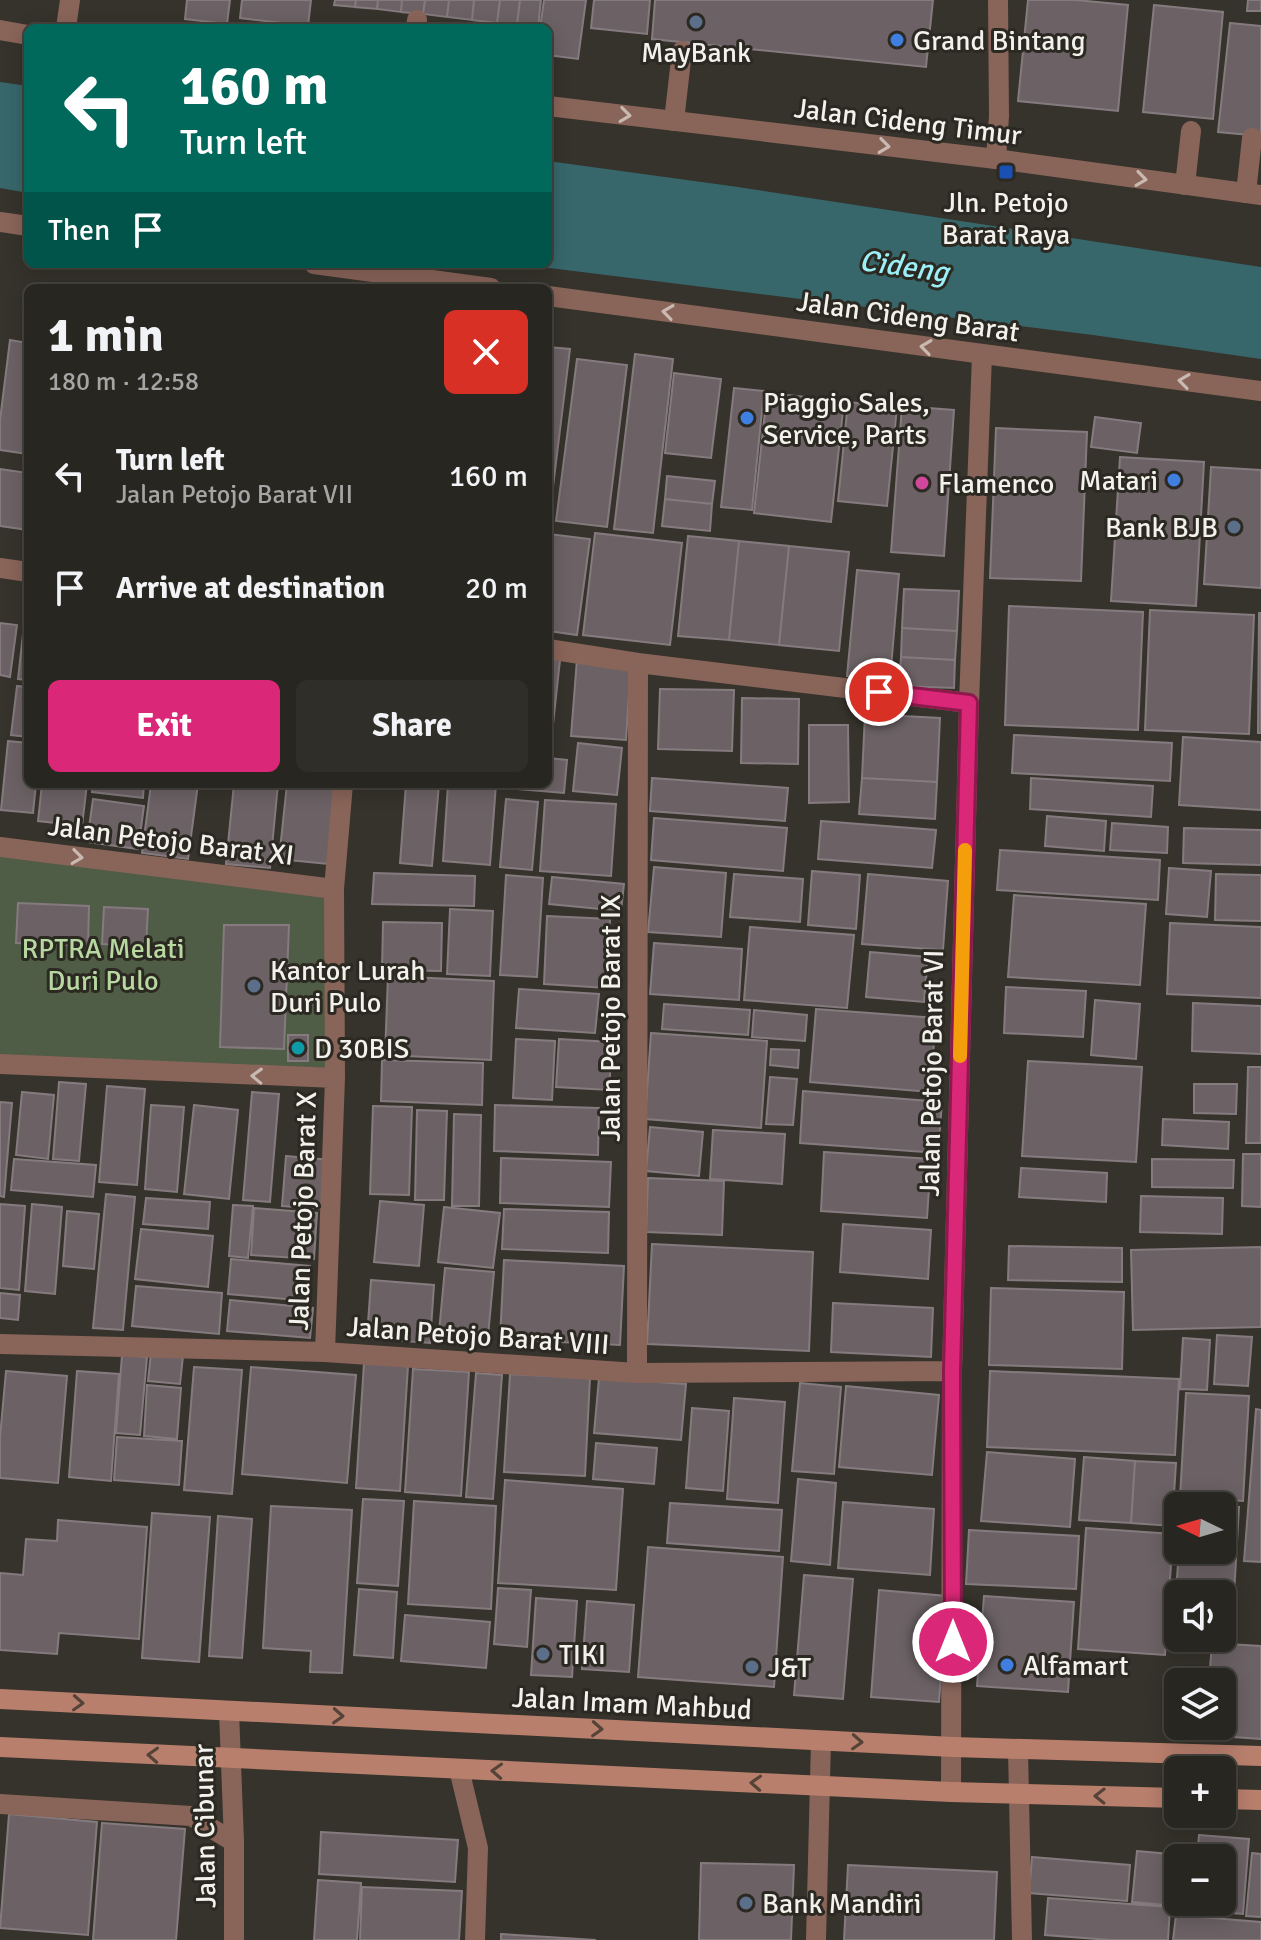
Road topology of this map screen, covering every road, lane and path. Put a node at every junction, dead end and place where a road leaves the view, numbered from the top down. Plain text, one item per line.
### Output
1 (70, 0) edge
2 (998, 0) edge
3 (67, 24) edge
4 (0, 30) edge
5 (24, 34) edge
6 (682, 51) dead end
7 (552, 106) edge
8 (674, 121) junction
9 (1191, 131) dead end
10 (1252, 138) dead end
11 (996, 159) junction
12 (1185, 185) junction
13 (1254, 194) edge
14 (0, 222) edge
15 (24, 225) edge
16 (344, 268) edge
17 (462, 284) edge
18 (552, 297) edge
19 (982, 355) junction
20 (1261, 391) edge
21 (0, 568) edge
22 (24, 571) edge
23 (552, 650) edge
24 (638, 663) junction
25 (969, 703) junction
26 (343, 788) edge
27 (0, 847) edge
28 (334, 889) junction
29 (0, 1064) edge
30 (335, 1078) junction
31 (0, 1344) edge
32 (325, 1352) junction
33 (952, 1371) junction
34 (637, 1373) junction
35 (0, 1699) edge
36 (229, 1711) junction
37 (821, 1741) junction
38 (0, 1747) edge
39 (953, 1747) junction
40 (1018, 1749) junction
41 (1261, 1756) edge
42 (232, 1760) junction
43 (459, 1769) junction
44 (820, 1786) junction
45 (951, 1792) junction
46 (1020, 1795) junction
47 (1164, 1798) edge
48 (1236, 1799) edge
49 (1261, 1800) edge
50 (0, 1804) edge
51 (234, 1842) junction
52 (234, 1940) edge
53 (475, 1940) edge
54 (816, 1940) edge
55 (1022, 1940) edge

1 - 3 street
2 - 11 street
4 - 5 street
6 - 8 street
7 -> 8 street, Jalan Cideng Timur
8 -> 11 street, Jalan Cideng Timur
9 - 12 street
10 - 13 street
11 -> 12 street, Jalan Cideng Timur
12 - 13 street, Jalan Cideng Timur
14 - 15 street
16 - 17 street
19 -> 18 street, Jalan Cideng Barat
20 -> 19 street, Jalan Cideng Barat
19 - 25 street, Jalan Petojo Barat VI
21 - 22 street
23 - 24 street
24 - 25 street
24 - 34 street, Jalan Petojo Barat IX
25 - 33 street, Jalan Petojo Barat VI
26 - 28 street, Jalan Petojo Barat X
27 -> 28 street, Jalan Petojo Barat XI
28 - 30 street, Jalan Petojo Barat X
30 -> 29 street
30 - 32 street, Jalan Petojo Barat X
31 - 32 street, Jalan Petojo Barat VIII
32 - 34 street, Jalan Petojo Barat VIII
33 - 34 street, Jalan Petojo Barat VIII
33 - 39 street, Jalan Petojo Barat VI
35 -> 36 main road, Jalan Imam Mahbud
36 -> 37 main road, Jalan Imam Mahbud
36 - 42 street, Jalan Cibunar
37 -> 39 main road, Jalan Imam Mahbud
37 - 44 street
42 -> 38 main road
39 - 40 main road, Jalan Imam Mahbud
39 - 45 street, Jalan Petojo Barat VI
40 - 41 main road, Jalan Imam Mahbud
40 - 46 street
42 - 43 main road
42 - 51 street, Jalan Cibunar
44 -> 43 main road
43 - 53 street
44 - 45 main road
44 - 54 street
45 - 46 main road
47 -> 46 main road
46 - 55 street
48 - 49 main road
50 - 51 street
51 - 52 street, Jalan Cibunar

